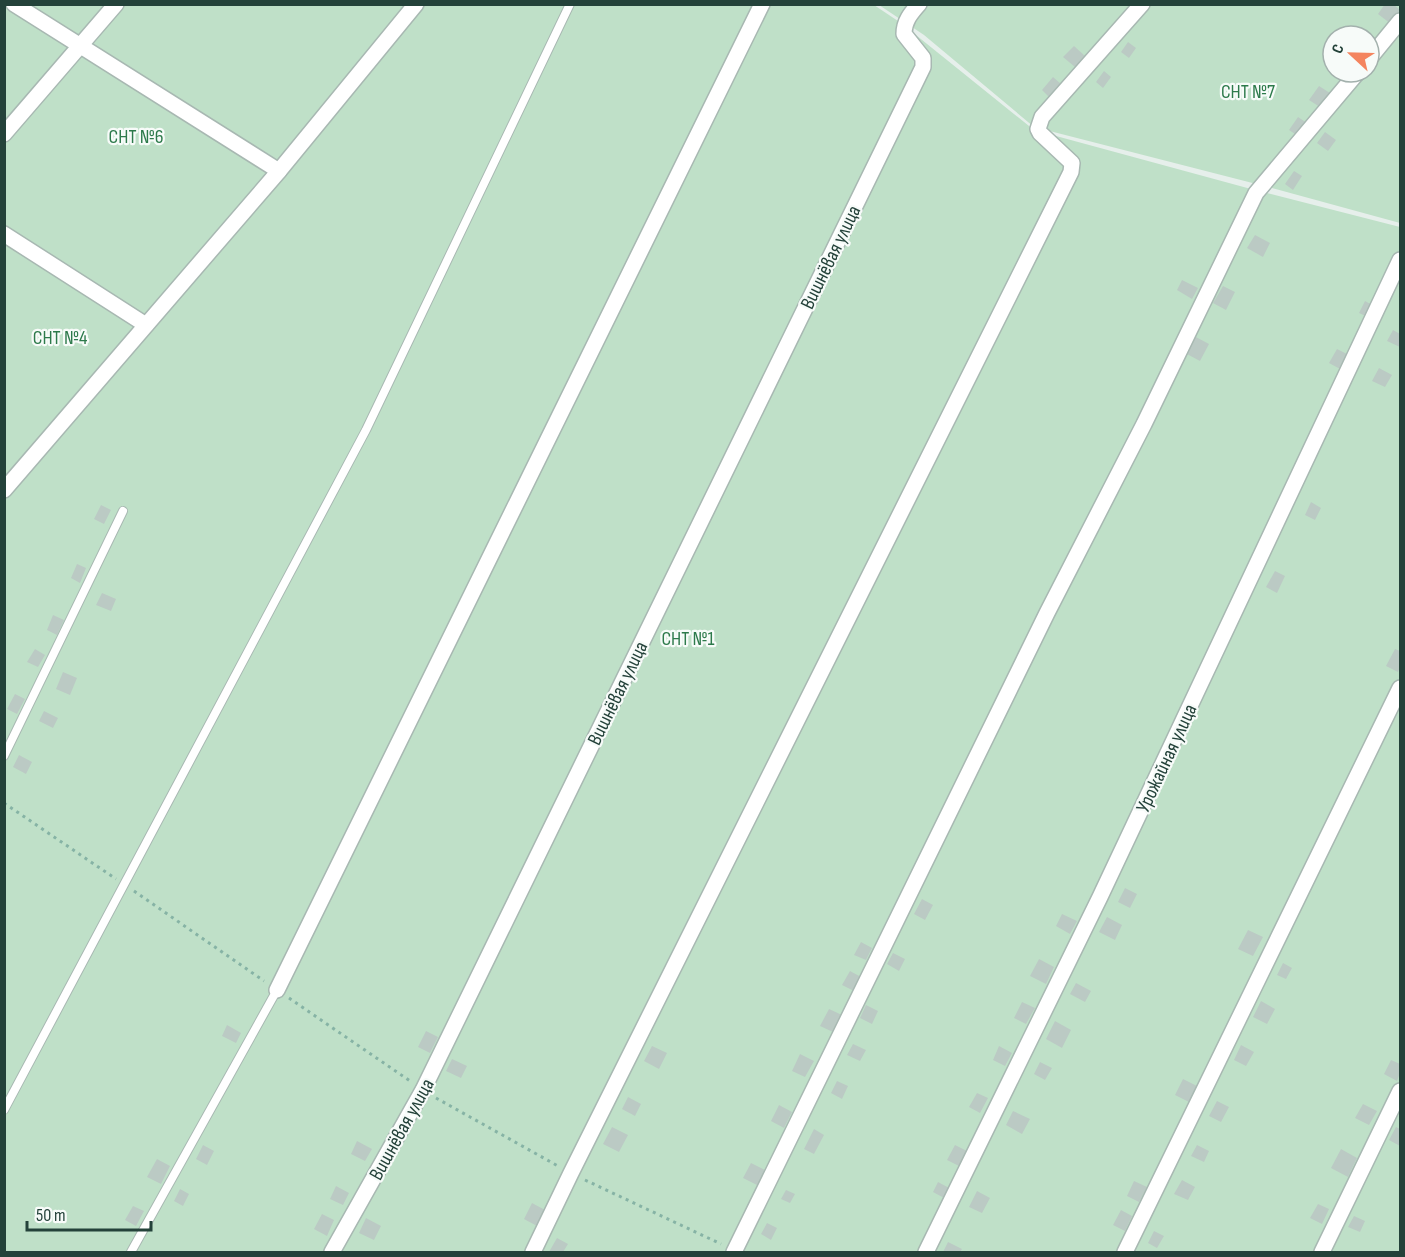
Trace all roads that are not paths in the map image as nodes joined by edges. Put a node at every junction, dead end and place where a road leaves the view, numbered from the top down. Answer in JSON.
{"nodes":[{"id":1,"x":14,"y":4,"type":"edge"},
{"id":2,"x":116,"y":4,"type":"edge"},
{"id":3,"x":416,"y":4,"type":"edge"},
{"id":4,"x":570,"y":4,"type":"edge"},
{"id":5,"x":762,"y":4,"type":"edge"},
{"id":6,"x":919,"y":4,"type":"edge"},
{"id":7,"x":1142,"y":4,"type":"edge"},
{"id":8,"x":1401,"y":21,"type":"edge"},
{"id":9,"x":1381,"y":45,"type":"edge"},
{"id":10,"x":79,"y":46,"type":"junction"},
{"id":11,"x":1348,"y":84,"type":"edge"},
{"id":12,"x":4,"y":134,"type":"edge"},
{"id":13,"x":279,"y":171,"type":"junction"},
{"id":14,"x":4,"y":234,"type":"edge"},
{"id":15,"x":1401,"y":260,"type":"edge"},
{"id":16,"x":146,"y":325,"type":"junction"},
{"id":17,"x":4,"y":490,"type":"edge"},
{"id":18,"x":123,"y":511,"type":"dead end"},
{"id":19,"x":1401,"y":687,"type":"edge"},
{"id":20,"x":4,"y":756,"type":"edge"},
{"id":21,"x":277,"y":990,"type":"joint"},
{"id":22,"x":1401,"y":1090,"type":"edge"},
{"id":23,"x":4,"y":1110,"type":"edge"},
{"id":24,"x":131,"y":1252,"type":"edge"},
{"id":25,"x":332,"y":1252,"type":"edge"},
{"id":26,"x":533,"y":1252,"type":"edge"},
{"id":27,"x":734,"y":1252,"type":"edge"},
{"id":28,"x":926,"y":1252,"type":"edge"},
{"id":29,"x":1125,"y":1252,"type":"edge"},
{"id":30,"x":1322,"y":1252,"type":"edge"}],
"edges":[{"from":1,"to":10,"type":"street"},
{"from":2,"to":10,"type":"street"},
{"from":3,"to":13,"type":"street"},
{"from":4,"to":23,"type":"lane"},
{"from":5,"to":21,"type":"street"},
{"from":6,"to":25,"type":"street","name":"Вишнёвая улица"},
{"from":7,"to":26,"type":"street"},
{"from":8,"to":9,"type":"street"},
{"from":10,"to":12,"type":"street"},
{"from":10,"to":13,"type":"street"},
{"from":11,"to":27,"type":"street"},
{"from":13,"to":16,"type":"street"},
{"from":14,"to":16,"type":"street"},
{"from":15,"to":28,"type":"street","name":"Урожайная улица"},
{"from":16,"to":17,"type":"street"},
{"from":18,"to":20,"type":"lane"},
{"from":19,"to":29,"type":"street"},
{"from":21,"to":24,"type":"lane"},
{"from":22,"to":30,"type":"street"}]}
